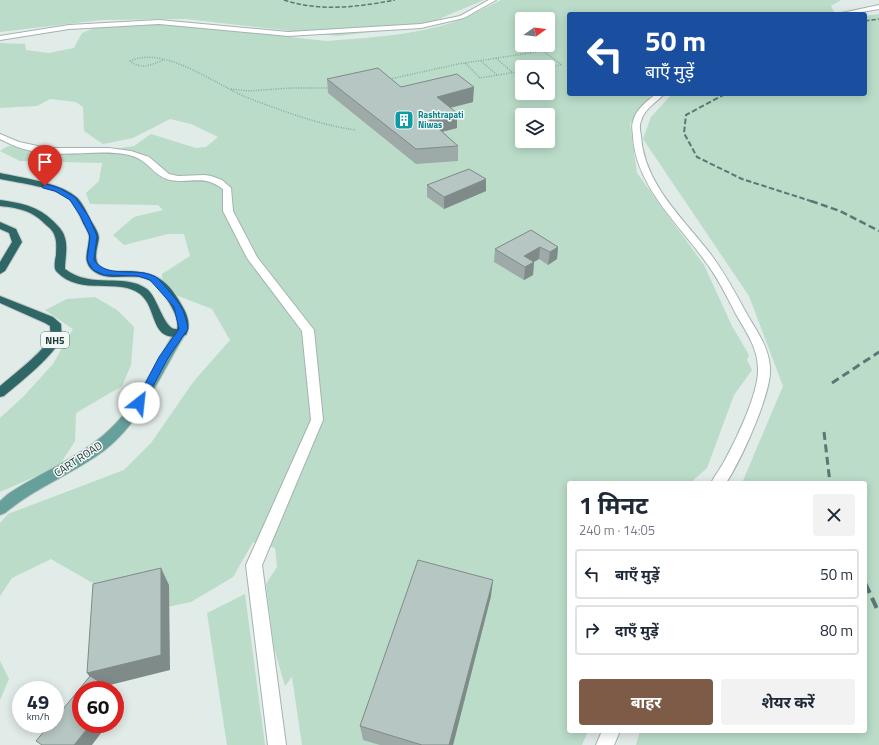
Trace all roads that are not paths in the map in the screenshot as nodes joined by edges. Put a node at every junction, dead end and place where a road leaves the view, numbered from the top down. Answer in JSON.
{"nodes":[{"id":1,"x":493,"y":0,"type":"edge"},
{"id":2,"x":879,"y":7,"type":"edge"},
{"id":3,"x":851,"y":12,"type":"edge"},
{"id":4,"x":0,"y":38,"type":"edge"},
{"id":5,"x":658,"y":96,"type":"edge"},
{"id":6,"x":0,"y":136,"type":"edge"},
{"id":7,"x":0,"y":176,"type":"edge"},
{"id":8,"x":0,"y":203,"type":"edge"},
{"id":9,"x":0,"y":225,"type":"edge"},
{"id":10,"x":0,"y":271,"type":"edge"},
{"id":11,"x":0,"y":299,"type":"edge"},
{"id":12,"x":180,"y":333,"type":"junction"},
{"id":13,"x":0,"y":393,"type":"edge"},
{"id":14,"x":720,"y":481,"type":"edge"},
{"id":15,"x":0,"y":509,"type":"edge"},
{"id":16,"x":610,"y":733,"type":"edge"},
{"id":17,"x":277,"y":745,"type":"edge"},
{"id":18,"x":605,"y":745,"type":"edge"}],
"edges":[{"from":1,"to":4,"type":"street"},
{"from":2,"to":3,"type":"street"},
{"from":5,"to":14,"type":"street"},
{"from":6,"to":17,"type":"street"},
{"from":7,"to":12,"type":"highway"},
{"from":8,"to":12,"type":"highway"},
{"from":9,"to":10,"type":"highway"},
{"from":11,"to":13,"type":"highway","number":"NH5"},
{"from":12,"to":15,"type":"main road","name":"CART ROAD"},
{"from":16,"to":18,"type":"street"}]}
